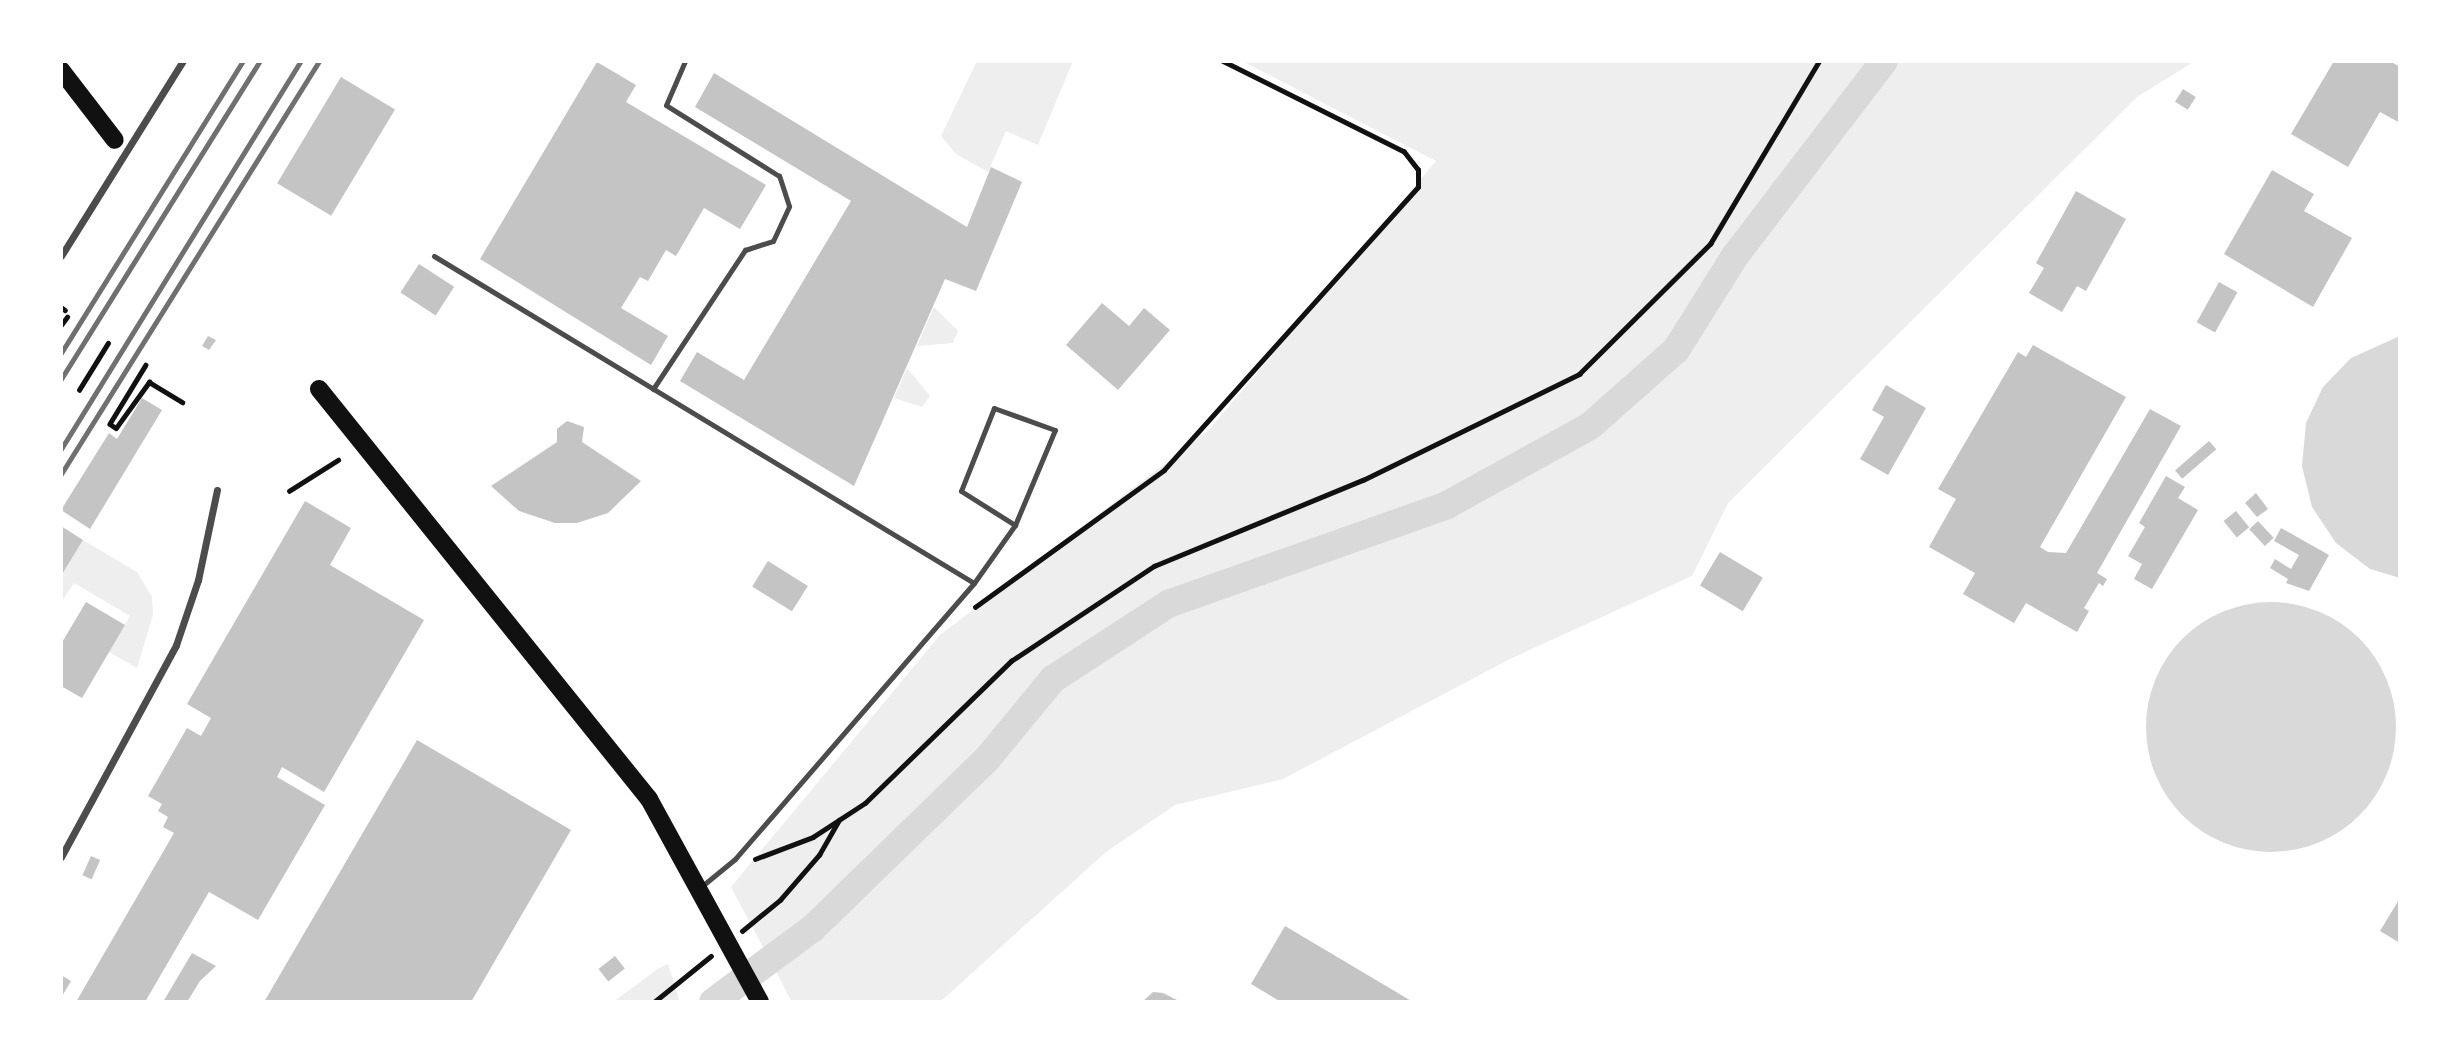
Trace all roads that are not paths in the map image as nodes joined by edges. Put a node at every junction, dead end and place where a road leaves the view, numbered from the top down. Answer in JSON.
{"nodes":[{"id":1,"x":183,"y":61,"type":"edge"},
{"id":2,"x":685,"y":61,"type":"edge"},
{"id":3,"x":61,"y":70,"type":"edge"},
{"id":4,"x":115,"y":140,"type":"dead end"},
{"id":5,"x":61,"y":256,"type":"edge"},
{"id":6,"x":434,"y":256,"type":"dead end"},
{"id":7,"x":319,"y":389,"type":"dead end"},
{"id":8,"x":653,"y":389,"type":"junction"},
{"id":9,"x":217,"y":490,"type":"dead end"},
{"id":10,"x":1015,"y":525,"type":"junction"},
{"id":11,"x":974,"y":583,"type":"junction"},
{"id":12,"x":61,"y":858,"type":"edge"},
{"id":13,"x":703,"y":894,"type":"junction"},
{"id":14,"x":760,"y":1002,"type":"edge"}],
"edges":[{"from":1,"to":5,"type":"street"},
{"from":2,"to":8,"type":"lane"},
{"from":3,"to":4,"type":"main road"},
{"from":6,"to":8,"type":"lane"},
{"from":7,"to":13,"type":"main road"},
{"from":8,"to":11,"type":"lane"},
{"from":9,"to":12,"type":"street"},
{"from":10,"to":10,"type":"lane"},
{"from":10,"to":11,"type":"lane"},
{"from":11,"to":13,"type":"lane"},
{"from":13,"to":14,"type":"main road"}]}
